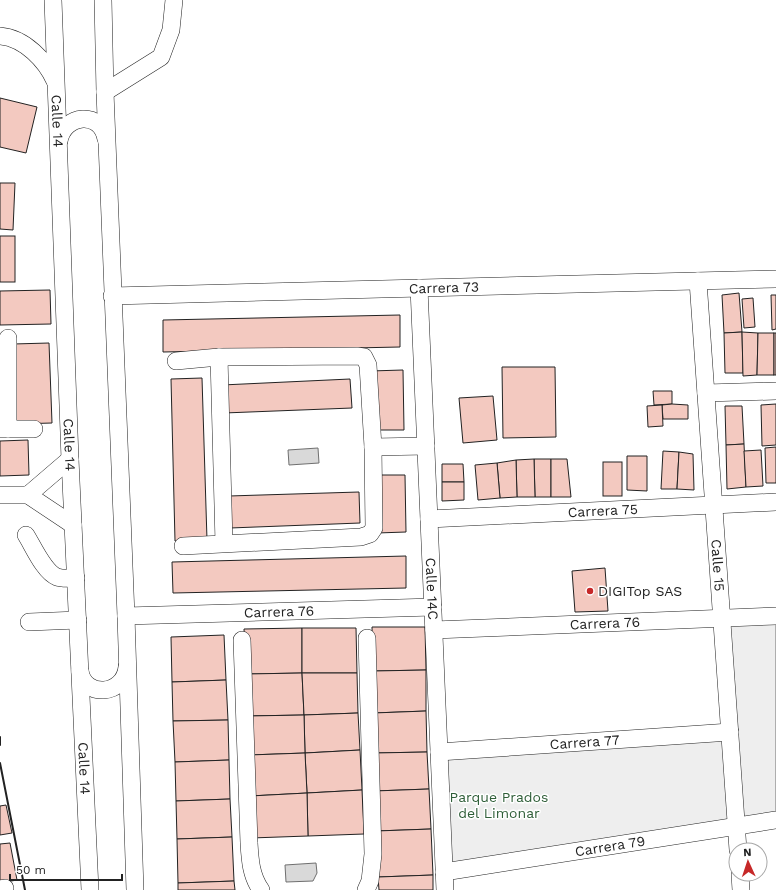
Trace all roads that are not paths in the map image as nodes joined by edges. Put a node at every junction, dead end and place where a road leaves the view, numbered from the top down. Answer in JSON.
{"nodes":[{"id":1,"x":53,"y":0,"type":"edge"},
{"id":2,"x":103,"y":0,"type":"edge"},
{"id":3,"x":174,"y":0,"type":"edge"},
{"id":4,"x":0,"y":36,"type":"edge"},
{"id":5,"x":56,"y":83,"type":"junction"},
{"id":6,"x":105,"y":92,"type":"junction"},
{"id":7,"x":59,"y":141,"type":"junction"},
{"id":8,"x":107,"y":141,"type":"junction"},
{"id":9,"x":776,"y":279,"type":"edge"},
{"id":10,"x":698,"y":281,"type":"junction"},
{"id":11,"x":419,"y":288,"type":"junction"},
{"id":12,"x":112,"y":296,"type":"junction"},
{"id":13,"x":8,"y":338,"type":"dead end"},
{"id":14,"x":219,"y":357,"type":"junction"},
{"id":15,"x":176,"y":361,"type":"dead end"},
{"id":16,"x":776,"y":391,"type":"edge"},
{"id":17,"x":706,"y":393,"type":"junction"},
{"id":18,"x":4,"y":429,"type":"edge"},
{"id":19,"x":34,"y":429,"type":"dead end"},
{"id":20,"x":426,"y":446,"type":"junction"},
{"id":21,"x":373,"y":448,"type":"junction"},
{"id":22,"x":70,"y":459,"type":"junction"},
{"id":23,"x":0,"y":495,"type":"edge"},
{"id":24,"x":28,"y":495,"type":"junction"},
{"id":25,"x":776,"y":502,"type":"edge"},
{"id":26,"x":714,"y":505,"type":"junction"},
{"id":27,"x":429,"y":519,"type":"junction"},
{"id":28,"x":73,"y":525,"type":"junction"},
{"id":29,"x":26,"y":534,"type":"dead end"},
{"id":30,"x":224,"y":543,"type":"junction"},
{"id":31,"x":183,"y":546,"type":"dead end"},
{"id":32,"x":76,"y":578,"type":"junction"},
{"id":33,"x":433,"y":607,"type":"junction"},
{"id":34,"x":126,"y":616,"type":"junction"},
{"id":35,"x":776,"y":616,"type":"edge"},
{"id":36,"x":722,"y":618,"type":"junction"},
{"id":37,"x":78,"y":620,"type":"junction"},
{"id":38,"x":29,"y":622,"type":"dead end"},
{"id":39,"x":434,"y":630,"type":"junction"},
{"id":40,"x":367,"y":638,"type":"dead end"},
{"id":41,"x":242,"y":640,"type":"dead end"},
{"id":42,"x":80,"y":666,"type":"junction"},
{"id":43,"x":127,"y":666,"type":"junction"},
{"id":44,"x":730,"y":732,"type":"junction"},
{"id":45,"x":439,"y":752,"type":"junction"},
{"id":46,"x":776,"y":820,"type":"edge"},
{"id":47,"x":737,"y":826,"type":"junction"},
{"id":48,"x":738,"y":842,"type":"edge"},
{"id":49,"x":444,"y":872,"type":"junction"},
{"id":50,"x":90,"y":890,"type":"edge"},
{"id":51,"x":135,"y":890,"type":"edge"},
{"id":52,"x":261,"y":890,"type":"edge"},
{"id":53,"x":366,"y":890,"type":"edge"},
{"id":54,"x":445,"y":890,"type":"edge"}],
"edges":[{"from":1,"to":5,"type":"street","name":"Calle 14"},
{"from":2,"to":6,"type":"street"},
{"from":3,"to":6,"type":"street"},
{"from":4,"to":5,"type":"street"},
{"from":5,"to":7,"type":"street","name":"Calle 14"},
{"from":6,"to":8,"type":"street"},
{"from":7,"to":8,"type":"street"},
{"from":7,"to":22,"type":"street","name":"Calle 14"},
{"from":8,"to":12,"type":"street"},
{"from":9,"to":10,"type":"street","name":"Carrera 73"},
{"from":10,"to":11,"type":"street","name":"Carrera 73"},
{"from":10,"to":17,"type":"street","name":"Calle 15"},
{"from":11,"to":12,"type":"street","name":"Carrera 73"},
{"from":11,"to":20,"type":"street","name":"Calle 14C"},
{"from":12,"to":34,"type":"street"},
{"from":13,"to":18,"type":"street"},
{"from":14,"to":15,"type":"street"},
{"from":14,"to":21,"type":"street"},
{"from":14,"to":30,"type":"street"},
{"from":16,"to":17,"type":"street"},
{"from":17,"to":26,"type":"street","name":"Calle 15"},
{"from":18,"to":19,"type":"street"},
{"from":20,"to":21,"type":"street"},
{"from":20,"to":27,"type":"street","name":"Calle 14C"},
{"from":21,"to":30,"type":"street"},
{"from":22,"to":24,"type":"street"},
{"from":22,"to":28,"type":"street","name":"Calle 14"},
{"from":23,"to":24,"type":"street"},
{"from":24,"to":28,"type":"street"},
{"from":25,"to":26,"type":"street","name":"Carrera 75"},
{"from":26,"to":27,"type":"street","name":"Carrera 75"},
{"from":26,"to":36,"type":"street","name":"Calle 15"},
{"from":27,"to":33,"type":"street","name":"Calle 14C"},
{"from":28,"to":32,"type":"street","name":"Calle 14"},
{"from":29,"to":32,"type":"street"},
{"from":30,"to":31,"type":"street"},
{"from":32,"to":37,"type":"street","name":"Calle 14"},
{"from":33,"to":34,"type":"street","name":"Carrera 76"},
{"from":33,"to":39,"type":"street","name":"Calle 14C"},
{"from":34,"to":43,"type":"street"},
{"from":35,"to":36,"type":"street","name":"Carrera 76"},
{"from":36,"to":39,"type":"street","name":"Carrera 76"},
{"from":36,"to":44,"type":"street","name":"Calle 15"},
{"from":37,"to":38,"type":"street"},
{"from":37,"to":42,"type":"street","name":"Calle 14"},
{"from":39,"to":45,"type":"street","name":"Calle 14C"},
{"from":40,"to":53,"type":"street"},
{"from":41,"to":52,"type":"street"},
{"from":42,"to":43,"type":"street"},
{"from":42,"to":50,"type":"street","name":"Calle 14"},
{"from":43,"to":51,"type":"street"},
{"from":44,"to":45,"type":"street","name":"Carrera 77"},
{"from":44,"to":47,"type":"street","name":"Calle 15"},
{"from":45,"to":49,"type":"street","name":"Calle 14C"},
{"from":46,"to":47,"type":"street","name":"Carrera 79"},
{"from":47,"to":48,"type":"street","name":"Calle 15"},
{"from":47,"to":49,"type":"street","name":"Carrera 79"},
{"from":49,"to":54,"type":"street","name":"Calle 14C"}]}
